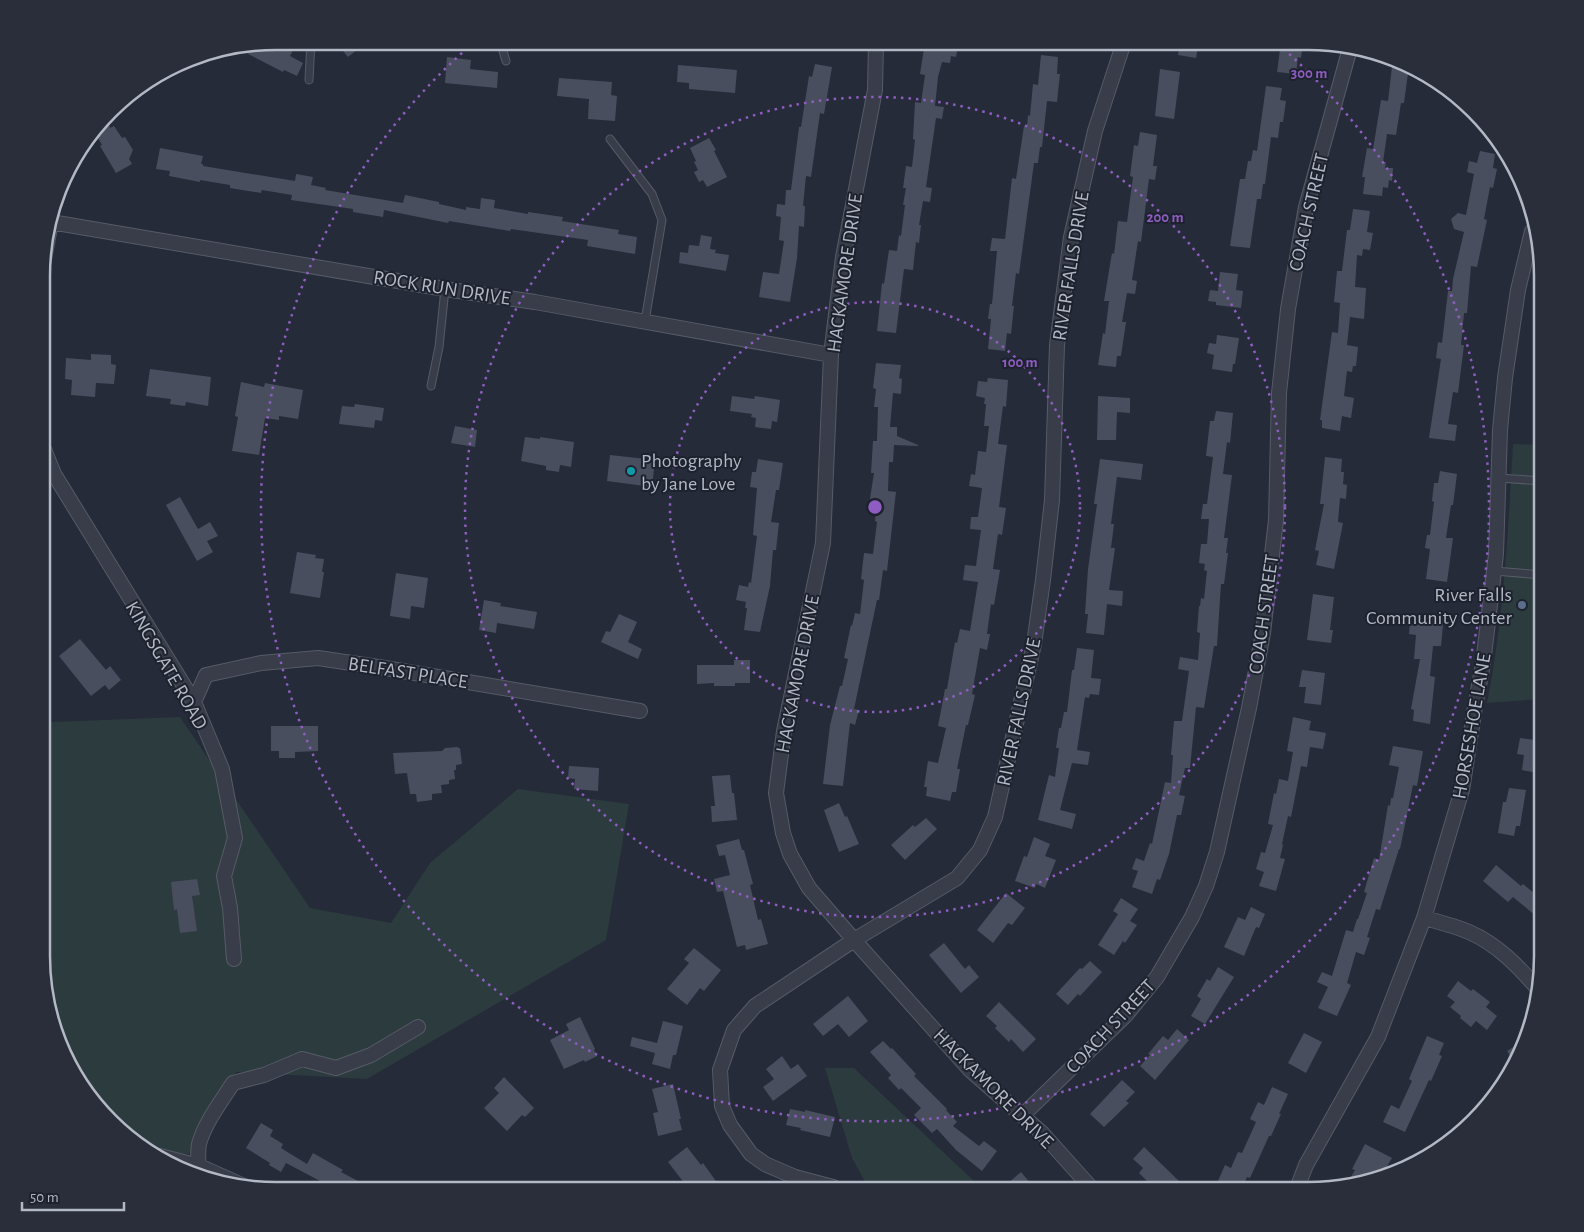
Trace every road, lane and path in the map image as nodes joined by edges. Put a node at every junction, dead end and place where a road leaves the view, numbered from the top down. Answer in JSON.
{"nodes":[{"id":1,"x":311,"y":50,"type":"edge"},
{"id":2,"x":503,"y":50,"type":"edge"},
{"id":3,"x":876,"y":50,"type":"edge"},
{"id":4,"x":1121,"y":50,"type":"edge"},
{"id":5,"x":1348,"y":54,"type":"edge"},
{"id":6,"x":506,"y":61,"type":"dead end"},
{"id":7,"x":309,"y":80,"type":"dead end"},
{"id":8,"x":610,"y":139,"type":"dead end"},
{"id":9,"x":57,"y":223,"type":"edge"},
{"id":10,"x":1531,"y":237,"type":"edge"},
{"id":11,"x":445,"y":289,"type":"junction"},
{"id":12,"x":645,"y":321,"type":"junction"},
{"id":13,"x":831,"y":355,"type":"junction"},
{"id":14,"x":431,"y":386,"type":"dead end"},
{"id":15,"x":50,"y":464,"type":"edge"},
{"id":16,"x":1498,"y":478,"type":"junction"},
{"id":17,"x":1534,"y":480,"type":"edge"},
{"id":18,"x":1494,"y":571,"type":"junction"},
{"id":19,"x":1534,"y":574,"type":"edge"},
{"id":20,"x":194,"y":702,"type":"junction"},
{"id":21,"x":640,"y":711,"type":"dead end"},
{"id":22,"x":1424,"y":918,"type":"junction"},
{"id":23,"x":854,"y":940,"type":"junction"},
{"id":24,"x":234,"y":959,"type":"dead end"},
{"id":25,"x":1532,"y":983,"type":"edge"},
{"id":26,"x":418,"y":1027,"type":"dead end"},
{"id":27,"x":1023,"y":1116,"type":"junction"},
{"id":28,"x":197,"y":1168,"type":"edge"},
{"id":29,"x":818,"y":1182,"type":"edge"},
{"id":30,"x":1086,"y":1182,"type":"edge"},
{"id":31,"x":1299,"y":1182,"type":"edge"}],
"edges":[{"from":1,"to":7,"type":"lane"},
{"from":2,"to":6,"type":"lane"},
{"from":3,"to":13,"type":"street","name":"HACKAMORE DRIVE"},
{"from":4,"to":23,"type":"street","name":"RIVER FALLS DRIVE"},
{"from":5,"to":27,"type":"street","name":"COACH STREET"},
{"from":8,"to":12,"type":"lane"},
{"from":9,"to":11,"type":"street","name":"ROCK RUN DRIVE"},
{"from":10,"to":16,"type":"street","name":"HORSESHOE LANE"},
{"from":11,"to":12,"type":"street","name":"ROCK RUN DRIVE"},
{"from":11,"to":14,"type":"lane"},
{"from":12,"to":13,"type":"street","name":"ROCK RUN DRIVE"},
{"from":13,"to":23,"type":"street","name":"HACKAMORE DRIVE"},
{"from":15,"to":20,"type":"street","name":"KINGSGATE ROAD"},
{"from":16,"to":17,"type":"lane"},
{"from":16,"to":18,"type":"street","name":"HORSESHOE LANE"},
{"from":18,"to":19,"type":"lane"},
{"from":18,"to":22,"type":"street","name":"HORSESHOE LANE"},
{"from":20,"to":21,"type":"street","name":"BELFAST PLACE"},
{"from":20,"to":24,"type":"street","name":"KINGSGATE ROAD"},
{"from":22,"to":25,"type":"street"},
{"from":22,"to":31,"type":"street","name":"HORSESHOE LANE"},
{"from":23,"to":27,"type":"street","name":"HACKAMORE DRIVE"},
{"from":23,"to":29,"type":"street","name":"RIVER FALLS DRIVE"},
{"from":26,"to":28,"type":"street"},
{"from":27,"to":30,"type":"street","name":"HACKAMORE DRIVE"}]}
